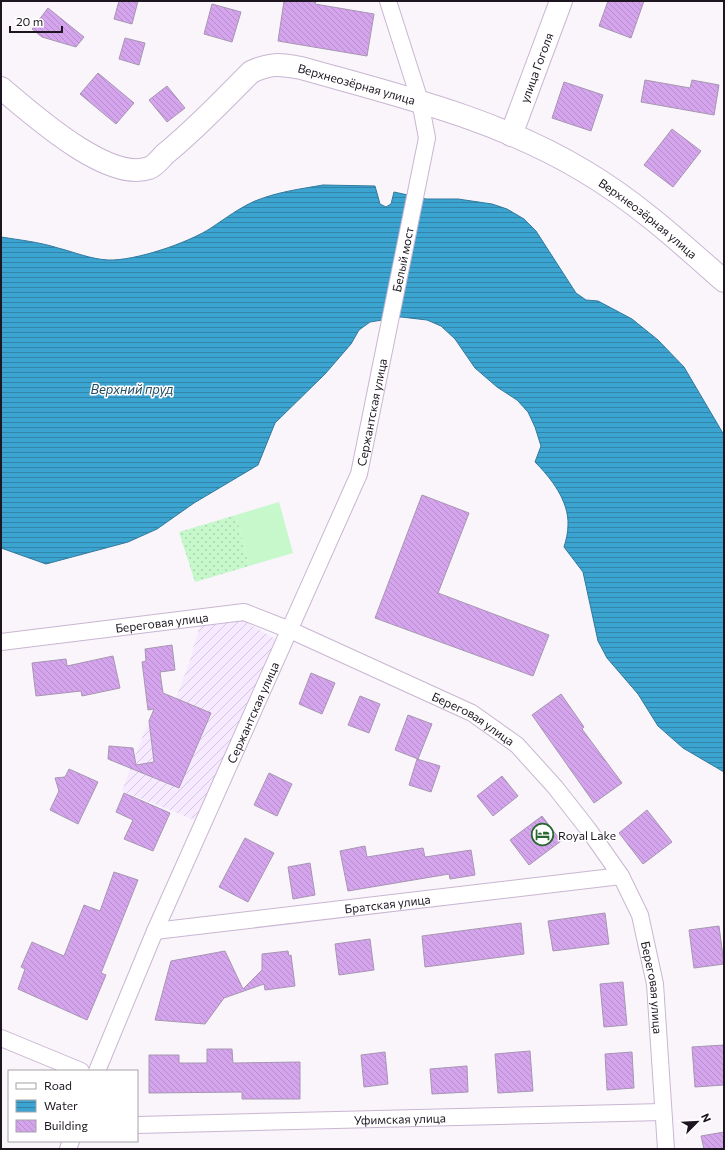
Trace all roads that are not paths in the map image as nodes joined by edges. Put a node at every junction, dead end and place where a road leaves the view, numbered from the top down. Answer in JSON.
{"nodes":[{"id":1,"x":388,"y":1,"type":"edge"},
{"id":2,"x":561,"y":1,"type":"edge"},
{"id":3,"x":1,"y":88,"type":"edge"},
{"id":4,"x":420,"y":101,"type":"junction"},
{"id":5,"x":511,"y":135,"type":"junction"},
{"id":6,"x":724,"y":281,"type":"edge"},
{"id":7,"x":385,"y":347,"type":"joint"},
{"id":8,"x":290,"y":630,"type":"junction"},
{"id":9,"x":1,"y":642,"type":"edge"},
{"id":10,"x":621,"y":876,"type":"junction"},
{"id":11,"x":154,"y":931,"type":"junction"},
{"id":12,"x":1,"y":1038,"type":"edge"},
{"id":13,"x":79,"y":1070,"type":"edge"},
{"id":14,"x":97,"y":1070,"type":"edge"},
{"id":15,"x":663,"y":1112,"type":"junction"},
{"id":16,"x":138,"y":1125,"type":"edge"},
{"id":17,"x":666,"y":1149,"type":"edge"}],
"edges":[{"from":1,"to":4,"type":"street","name":"Белый мост"},
{"from":2,"to":5,"type":"street","name":"улица Гоголя"},
{"from":3,"to":4,"type":"street","name":"Верхнеозёрная улица"},
{"from":4,"to":5,"type":"street","name":"Верхнеозёрная улица"},
{"from":4,"to":7,"type":"street","name":"Белый мост"},
{"from":5,"to":6,"type":"street","name":"Верхнеозёрная улица"},
{"from":7,"to":8,"type":"street","name":"Сержантская улица"},
{"from":8,"to":9,"type":"street","name":"Береговая улица"},
{"from":8,"to":10,"type":"street","name":"Береговая улица"},
{"from":8,"to":11,"type":"street","name":"Сержантская улица"},
{"from":10,"to":11,"type":"street","name":"Братская улица"},
{"from":10,"to":15,"type":"street","name":"Береговая улица"},
{"from":11,"to":14,"type":"street","name":"Сержантская улица"},
{"from":12,"to":13,"type":"street"},
{"from":15,"to":16,"type":"street","name":"Уфимская улица"},
{"from":15,"to":17,"type":"street","name":"Береговая улица"}]}
